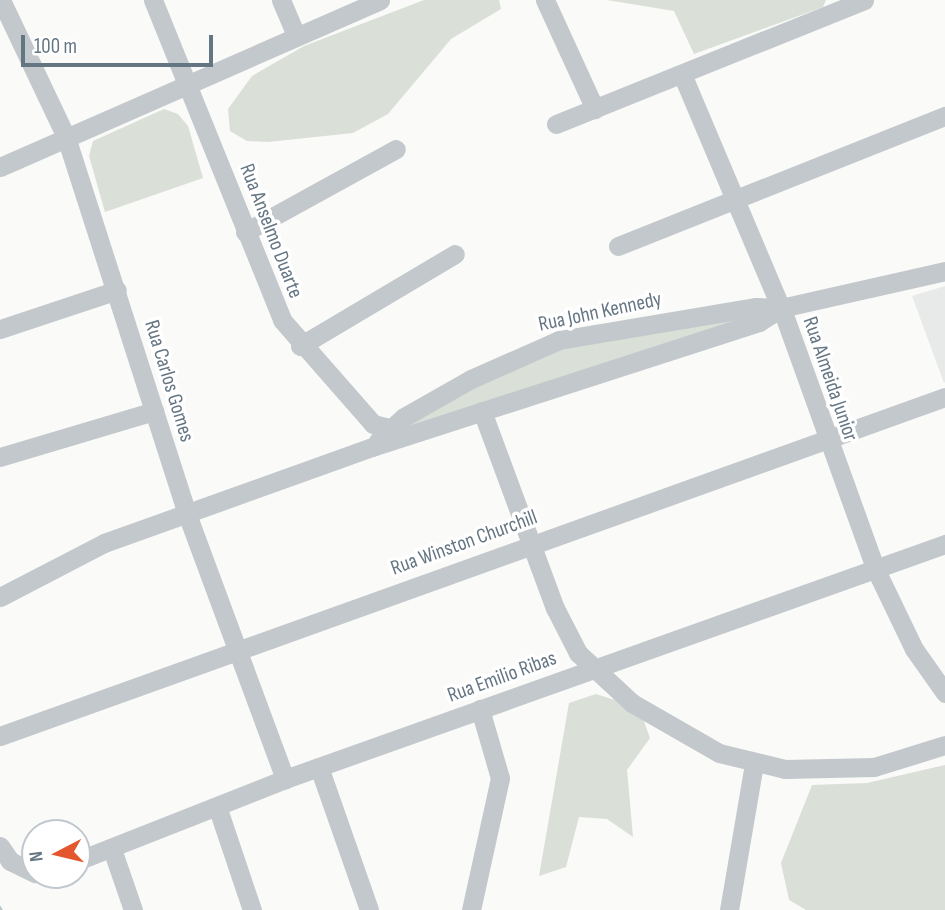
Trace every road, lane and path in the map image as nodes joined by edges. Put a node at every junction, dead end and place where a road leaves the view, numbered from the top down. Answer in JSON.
{"nodes":[{"id":1,"x":1,"y":0,"type":"edge"},
{"id":2,"x":153,"y":0,"type":"edge"},
{"id":3,"x":281,"y":0,"type":"edge"},
{"id":4,"x":380,"y":0,"type":"edge"},
{"id":5,"x":545,"y":0,"type":"edge"},
{"id":6,"x":864,"y":0,"type":"edge"},
{"id":7,"x":296,"y":35,"type":"junction"},
{"id":8,"x":682,"y":75,"type":"junction"},
{"id":9,"x":189,"y":83,"type":"junction"},
{"id":10,"x":595,"y":109,"type":"junction"},
{"id":11,"x":945,"y":116,"type":"edge"},
{"id":12,"x":556,"y":124,"type":"dead end"},
{"id":13,"x":66,"y":138,"type":"junction"},
{"id":14,"x":396,"y":149,"type":"dead end"},
{"id":15,"x":0,"y":167,"type":"edge"},
{"id":16,"x":732,"y":199,"type":"junction"},
{"id":17,"x":245,"y":232,"type":"junction"},
{"id":18,"x":618,"y":246,"type":"dead end"},
{"id":19,"x":455,"y":254,"type":"dead end"},
{"id":20,"x":945,"y":271,"type":"edge"},
{"id":21,"x":117,"y":290,"type":"junction"},
{"id":22,"x":781,"y":308,"type":"junction"},
{"id":23,"x":0,"y":329,"type":"edge"},
{"id":24,"x":300,"y":345,"type":"junction"},
{"id":25,"x":945,"y":397,"type":"edge"},
{"id":26,"x":154,"y":411,"type":"junction"},
{"id":27,"x":482,"y":411,"type":"junction"},
{"id":28,"x":396,"y":434,"type":"junction"},
{"id":29,"x":827,"y":441,"type":"junction"},
{"id":30,"x":0,"y":457,"type":"edge"},
{"id":31,"x":187,"y":514,"type":"junction"},
{"id":32,"x":528,"y":543,"type":"junction"},
{"id":33,"x":945,"y":544,"type":"edge"},
{"id":34,"x":875,"y":568,"type":"junction"},
{"id":35,"x":28,"y":584,"type":"junction"},
{"id":36,"x":0,"y":597,"type":"edge"},
{"id":37,"x":0,"y":608,"type":"edge"},
{"id":38,"x":238,"y":652,"type":"junction"},
{"id":39,"x":592,"y":669,"type":"junction"},
{"id":40,"x":945,"y":693,"type":"edge"},
{"id":41,"x":480,"y":709,"type":"junction"},
{"id":42,"x":0,"y":736,"type":"edge"},
{"id":43,"x":945,"y":745,"type":"edge"},
{"id":44,"x":754,"y":764,"type":"junction"},
{"id":45,"x":319,"y":768,"type":"junction"},
{"id":46,"x":285,"y":779,"type":"junction"},
{"id":47,"x":218,"y":808,"type":"junction"},
{"id":48,"x":0,"y":846,"type":"edge"},
{"id":49,"x":112,"y":849,"type":"junction"},
{"id":50,"x":91,"y":856,"type":"edge"},
{"id":51,"x":21,"y":865,"type":"edge"},
{"id":52,"x":133,"y":910,"type":"edge"},
{"id":53,"x":253,"y":910,"type":"edge"},
{"id":54,"x":369,"y":910,"type":"edge"},
{"id":55,"x":471,"y":910,"type":"edge"},
{"id":56,"x":729,"y":910,"type":"edge"}],
"edges":[{"from":1,"to":13,"type":"street","name":"Rua Carlos Gomes"},
{"from":2,"to":9,"type":"street","name":"Rua Anselmo Duarte"},
{"from":3,"to":7,"type":"street"},
{"from":4,"to":7,"type":"street"},
{"from":5,"to":10,"type":"street"},
{"from":6,"to":8,"type":"street"},
{"from":7,"to":9,"type":"street"},
{"from":8,"to":10,"type":"street"},
{"from":8,"to":16,"type":"street","name":"Rua Almeida Junior"},
{"from":9,"to":13,"type":"street"},
{"from":9,"to":17,"type":"street","name":"Rua Anselmo Duarte"},
{"from":10,"to":12,"type":"street"},
{"from":11,"to":16,"type":"street"},
{"from":13,"to":15,"type":"street"},
{"from":13,"to":21,"type":"street","name":"Rua Carlos Gomes"},
{"from":14,"to":17,"type":"street"},
{"from":16,"to":18,"type":"street"},
{"from":16,"to":22,"type":"street","name":"Rua Almeida Junior"},
{"from":17,"to":24,"type":"street","name":"Rua Anselmo Duarte"},
{"from":19,"to":24,"type":"street"},
{"from":20,"to":22,"type":"street","name":"Rua John Kennedy"},
{"from":21,"to":23,"type":"street"},
{"from":21,"to":26,"type":"street","name":"Rua Carlos Gomes"},
{"from":22,"to":27,"type":"street","name":"Rua John Kennedy"},
{"from":22,"to":28,"type":"street","name":"Rua John Kennedy"},
{"from":22,"to":29,"type":"street","name":"Rua Almeida Junior"},
{"from":24,"to":28,"type":"street","name":"Rua Anselmo Duarte"},
{"from":25,"to":29,"type":"street","name":"Rua Winston Churchill"},
{"from":26,"to":30,"type":"street"},
{"from":26,"to":31,"type":"street","name":"Rua Carlos Gomes"},
{"from":27,"to":28,"type":"street","name":"Rua John Kennedy"},
{"from":27,"to":32,"type":"street"},
{"from":28,"to":31,"type":"street","name":"Rua John Kennedy"},
{"from":29,"to":32,"type":"street","name":"Rua Winston Churchill"},
{"from":29,"to":34,"type":"street","name":"Rua Almeida Junior"},
{"from":31,"to":35,"type":"street","name":"Rua John Kennedy"},
{"from":31,"to":38,"type":"street","name":"Rua Carlos Gomes"},
{"from":32,"to":38,"type":"street","name":"Rua Winston Churchill"},
{"from":32,"to":39,"type":"street"},
{"from":33,"to":34,"type":"street","name":"Rua Emilio Ribas"},
{"from":34,"to":39,"type":"street","name":"Rua Emilio Ribas"},
{"from":34,"to":40,"type":"street","name":"Rua Almeida Junior"},
{"from":35,"to":36,"type":"street","name":"Rua John Kennedy"},
{"from":35,"to":37,"type":"street","name":"Rua John Kennedy"},
{"from":38,"to":42,"type":"street","name":"Rua Winston Churchill"},
{"from":38,"to":46,"type":"street","name":"Rua Carlos Gomes"},
{"from":39,"to":41,"type":"street","name":"Rua Emilio Ribas"},
{"from":39,"to":44,"type":"street"},
{"from":41,"to":45,"type":"street","name":"Rua Emilio Ribas"},
{"from":41,"to":55,"type":"street"},
{"from":43,"to":44,"type":"street"},
{"from":44,"to":56,"type":"street"},
{"from":45,"to":46,"type":"street","name":"Rua Emilio Ribas"},
{"from":45,"to":54,"type":"street"},
{"from":46,"to":47,"type":"street","name":"Rua Emilio Ribas"},
{"from":47,"to":49,"type":"street","name":"Rua Emilio Ribas"},
{"from":47,"to":53,"type":"street"},
{"from":48,"to":51,"type":"street"},
{"from":49,"to":50,"type":"street","name":"Rua Emilio Ribas"},
{"from":49,"to":52,"type":"street"}]}
